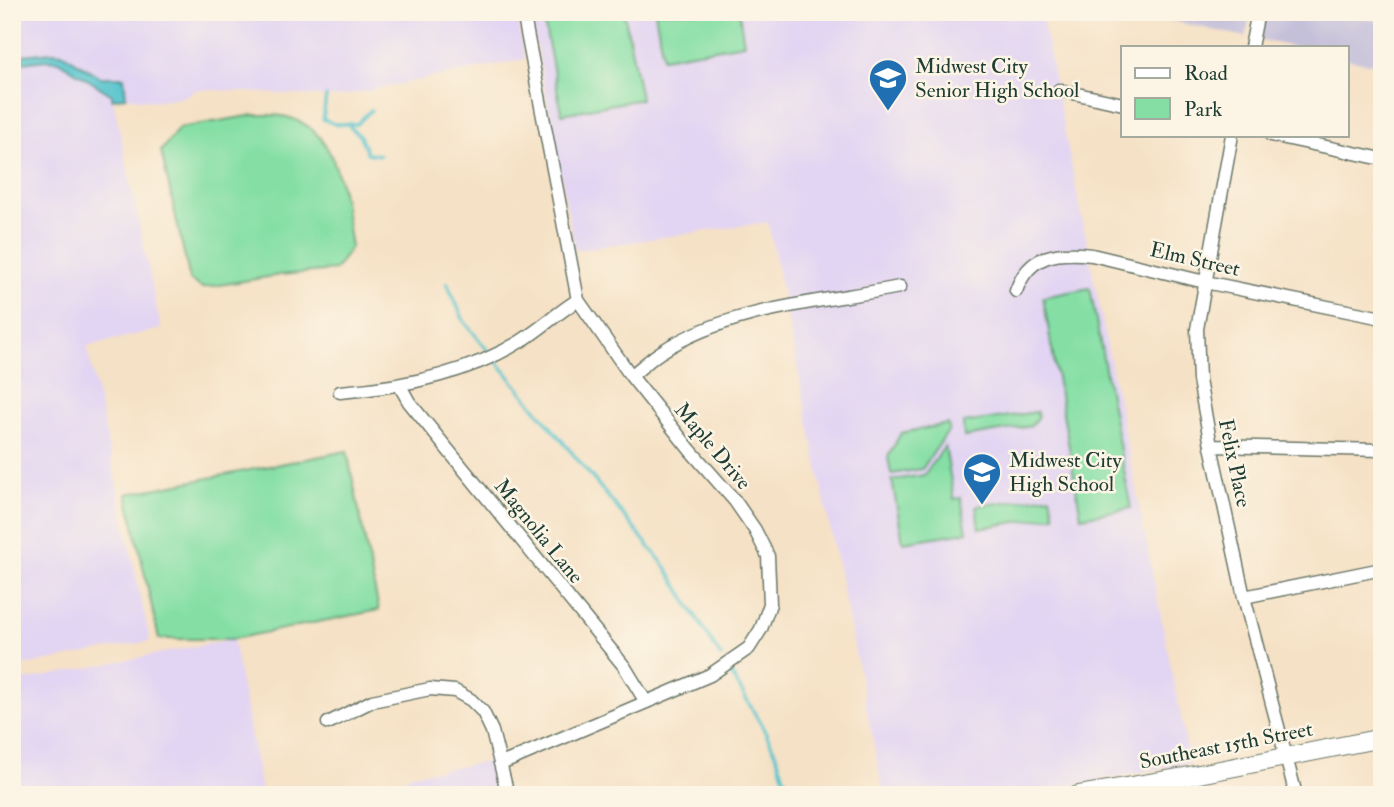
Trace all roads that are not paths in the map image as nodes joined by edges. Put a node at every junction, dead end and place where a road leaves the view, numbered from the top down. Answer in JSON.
{"nodes":[{"id":1,"x":523,"y":12,"type":"edge"},
{"id":2,"x":1258,"y":12,"type":"edge"},
{"id":3,"x":1251,"y":46,"type":"edge"},
{"id":4,"x":1059,"y":90,"type":"dead end"},
{"id":5,"x":1121,"y":104,"type":"edge"},
{"id":6,"x":1232,"y":136,"type":"edge"},
{"id":7,"x":1276,"y":136,"type":"edge"},
{"id":8,"x":1382,"y":159,"type":"edge"},
{"id":9,"x":1205,"y":282,"type":"junction"},
{"id":10,"x":900,"y":287,"type":"dead end"},
{"id":11,"x":1016,"y":291,"type":"dead end"},
{"id":12,"x":578,"y":300,"type":"junction"},
{"id":13,"x":1382,"y":318,"type":"edge"},
{"id":14,"x":631,"y":376,"type":"junction"},
{"id":15,"x":400,"y":386,"type":"junction"},
{"id":16,"x":340,"y":392,"type":"dead end"},
{"id":17,"x":1211,"y":446,"type":"junction"},
{"id":18,"x":1382,"y":450,"type":"edge"},
{"id":19,"x":1382,"y":569,"type":"edge"},
{"id":20,"x":1244,"y":597,"type":"junction"},
{"id":21,"x":646,"y":702,"type":"junction"},
{"id":22,"x":328,"y":723,"type":"dead end"},
{"id":23,"x":1382,"y":738,"type":"edge"},
{"id":24,"x":1287,"y":757,"type":"junction"},
{"id":25,"x":501,"y":764,"type":"junction"},
{"id":26,"x":508,"y":795,"type":"edge"},
{"id":27,"x":1078,"y":795,"type":"edge"},
{"id":28,"x":1296,"y":795,"type":"edge"}],
"edges":[{"from":1,"to":12,"type":"street","name":"Maple Drive"},
{"from":2,"to":3,"type":"street"},
{"from":4,"to":5,"type":"street"},
{"from":6,"to":9,"type":"street","name":"Felix Place"},
{"from":7,"to":8,"type":"street"},
{"from":9,"to":11,"type":"street","name":"Elm Street"},
{"from":9,"to":13,"type":"street","name":"Elm Street"},
{"from":9,"to":17,"type":"street","name":"Felix Place"},
{"from":10,"to":14,"type":"street"},
{"from":12,"to":14,"type":"street","name":"Maple Drive"},
{"from":12,"to":15,"type":"street"},
{"from":14,"to":21,"type":"street","name":"Maple Drive"},
{"from":15,"to":16,"type":"street"},
{"from":15,"to":21,"type":"street","name":"Magnolia Lane"},
{"from":17,"to":18,"type":"street"},
{"from":17,"to":20,"type":"street","name":"Felix Place"},
{"from":19,"to":20,"type":"street"},
{"from":20,"to":24,"type":"street","name":"Felix Place"},
{"from":21,"to":25,"type":"street","name":"Maple Drive"},
{"from":22,"to":25,"type":"street"},
{"from":23,"to":24,"type":"main road","name":"Southeast 15th Street"},
{"from":24,"to":27,"type":"main road","name":"Southeast 15th Street"},
{"from":24,"to":28,"type":"street","name":"Felix Place"},
{"from":25,"to":26,"type":"street"}]}
